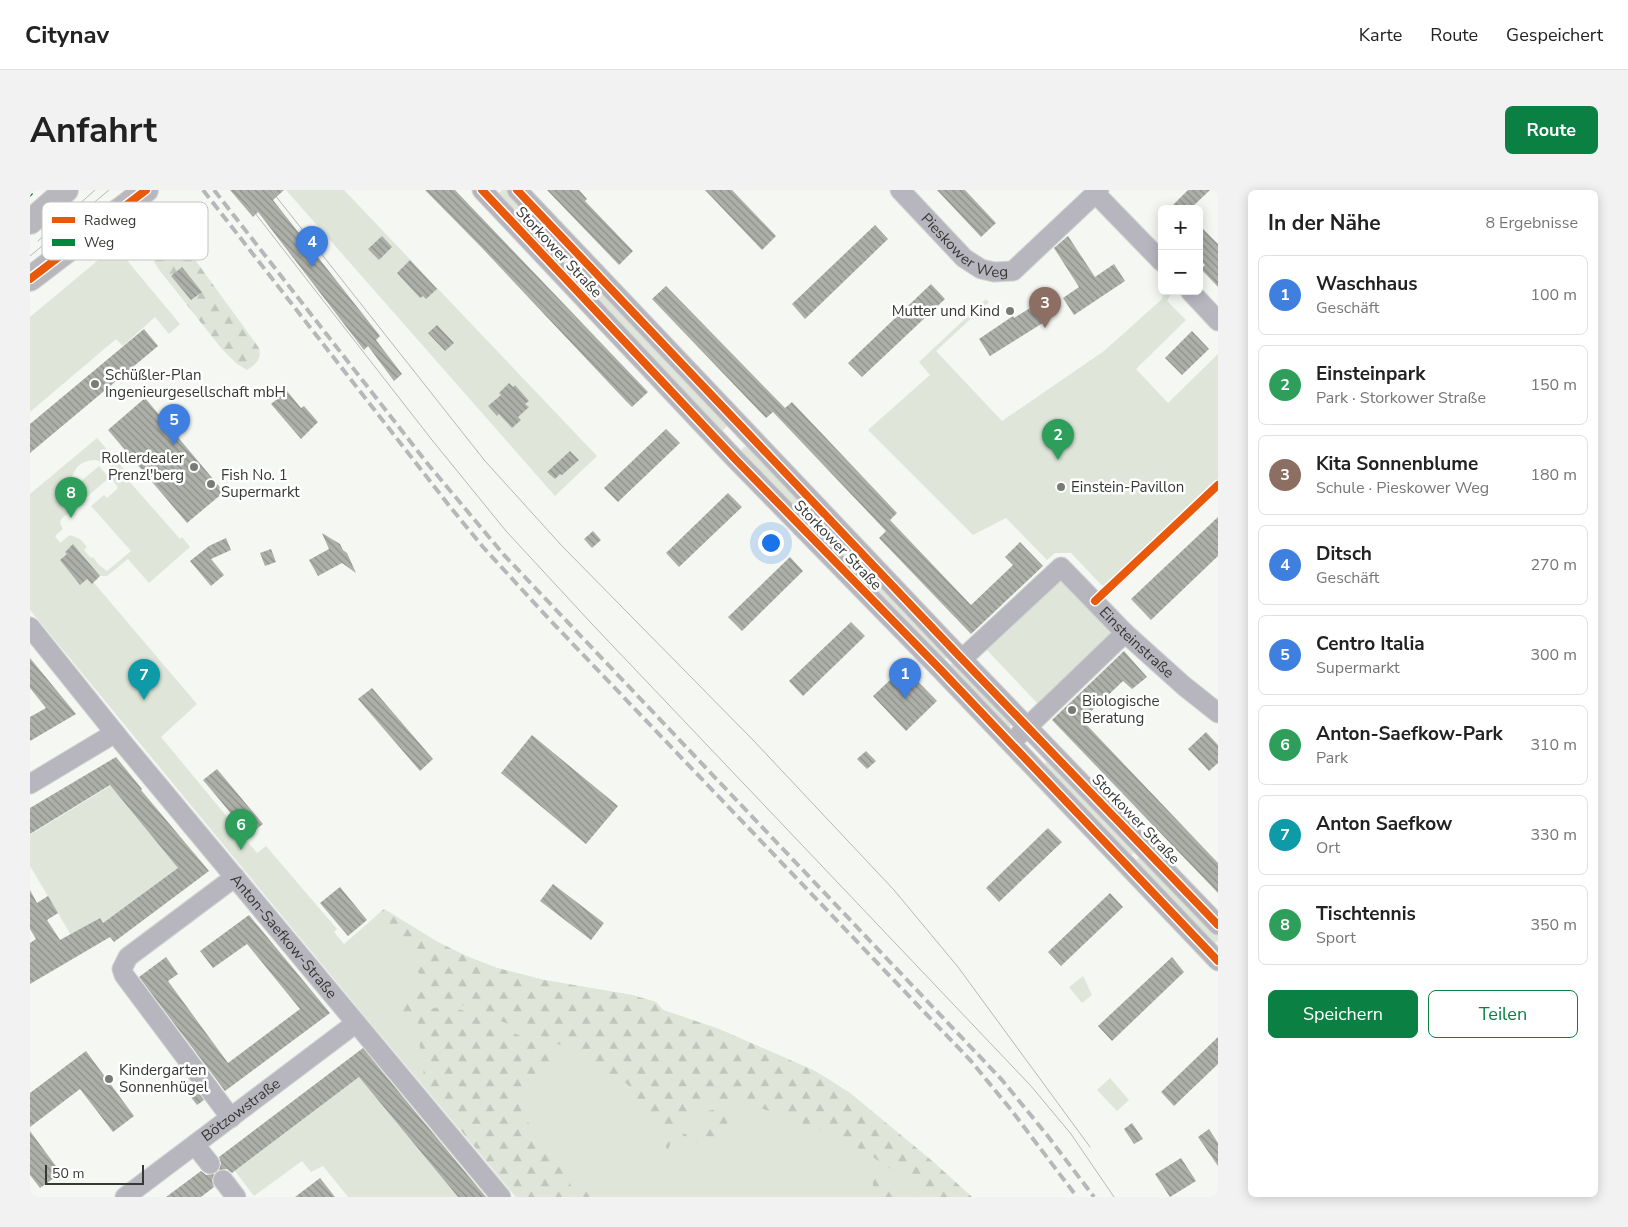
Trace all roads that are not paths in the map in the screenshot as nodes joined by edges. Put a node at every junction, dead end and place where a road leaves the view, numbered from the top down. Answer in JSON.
{"nodes":[{"id":1,"x":66,"y":190,"type":"edge"},
{"id":2,"x":146,"y":190,"type":"edge"},
{"id":3,"x":482,"y":190,"type":"edge"},
{"id":4,"x":517,"y":190,"type":"edge"},
{"id":5,"x":900,"y":190,"type":"edge"},
{"id":6,"x":1097,"y":192,"type":"edge"},
{"id":7,"x":52,"y":202,"type":"edge"},
{"id":8,"x":131,"y":202,"type":"edge"},
{"id":9,"x":42,"y":211,"type":"edge"},
{"id":10,"x":30,"y":222,"type":"edge"},
{"id":11,"x":1158,"y":258,"type":"edge"},
{"id":12,"x":56,"y":260,"type":"edge"},
{"id":13,"x":30,"y":280,"type":"edge"},
{"id":14,"x":1194,"y":295,"type":"edge"},
{"id":15,"x":1218,"y":321,"type":"edge"},
{"id":16,"x":30,"y":627,"type":"edge"},
{"id":17,"x":1126,"y":633,"type":"junction"},
{"id":18,"x":962,"y":659,"type":"junction"},
{"id":19,"x":1218,"y":712,"type":"edge"},
{"id":20,"x":1027,"y":727,"type":"junction"},
{"id":21,"x":115,"y":734,"type":"junction"},
{"id":22,"x":1011,"y":743,"type":"junction"},
{"id":23,"x":30,"y":784,"type":"edge"},
{"id":24,"x":235,"y":877,"type":"junction"},
{"id":25,"x":1218,"y":925,"type":"edge"},
{"id":26,"x":1218,"y":961,"type":"edge"},
{"id":27,"x":356,"y":1024,"type":"junction"},
{"id":28,"x":231,"y":1118,"type":"junction"},
{"id":29,"x":195,"y":1145,"type":"junction"},
{"id":30,"x":210,"y":1164,"type":"dead end"},
{"id":31,"x":223,"y":1180,"type":"dead end"},
{"id":32,"x":125,"y":1197,"type":"edge"},
{"id":33,"x":236,"y":1197,"type":"edge"},
{"id":34,"x":500,"y":1197,"type":"edge"}],
"edges":[{"from":1,"to":7,"type":"main road"},
{"from":2,"to":8,"type":"main road"},
{"from":3,"to":22,"type":"street","name":"Storkower Straße"},
{"from":4,"to":18,"type":"street","name":"Storkower Straße"},
{"from":5,"to":6,"type":"street","name":"Pieskower Weg"},
{"from":6,"to":11,"type":"street","name":"Pieskower Weg"},
{"from":9,"to":10,"type":"main road"},
{"from":12,"to":13,"type":"main road"},
{"from":14,"to":15,"type":"street"},
{"from":16,"to":21,"type":"street","name":"Anton-Saefkow-Straße"},
{"from":17,"to":18,"type":"street","name":"Einsteinstraße"},
{"from":17,"to":19,"type":"street","name":"Einsteinstraße"},
{"from":17,"to":20,"type":"street"},
{"from":18,"to":20,"type":"street","name":"Storkower Straße"},
{"from":20,"to":22,"type":"street"},
{"from":20,"to":25,"type":"street","name":"Storkower Straße"},
{"from":21,"to":23,"type":"street"},
{"from":21,"to":24,"type":"street","name":"Anton-Saefkow-Straße"},
{"from":22,"to":26,"type":"street","name":"Storkower Straße"},
{"from":24,"to":27,"type":"street","name":"Anton-Saefkow-Straße"},
{"from":24,"to":28,"type":"street"},
{"from":27,"to":28,"type":"street","name":"Bötzowstraße"},
{"from":27,"to":34,"type":"street","name":"Anton-Saefkow-Straße"},
{"from":28,"to":29,"type":"street","name":"Bötzowstraße"},
{"from":29,"to":30,"type":"street"},
{"from":29,"to":32,"type":"street","name":"Bötzowstraße"},
{"from":31,"to":33,"type":"street"}]}
